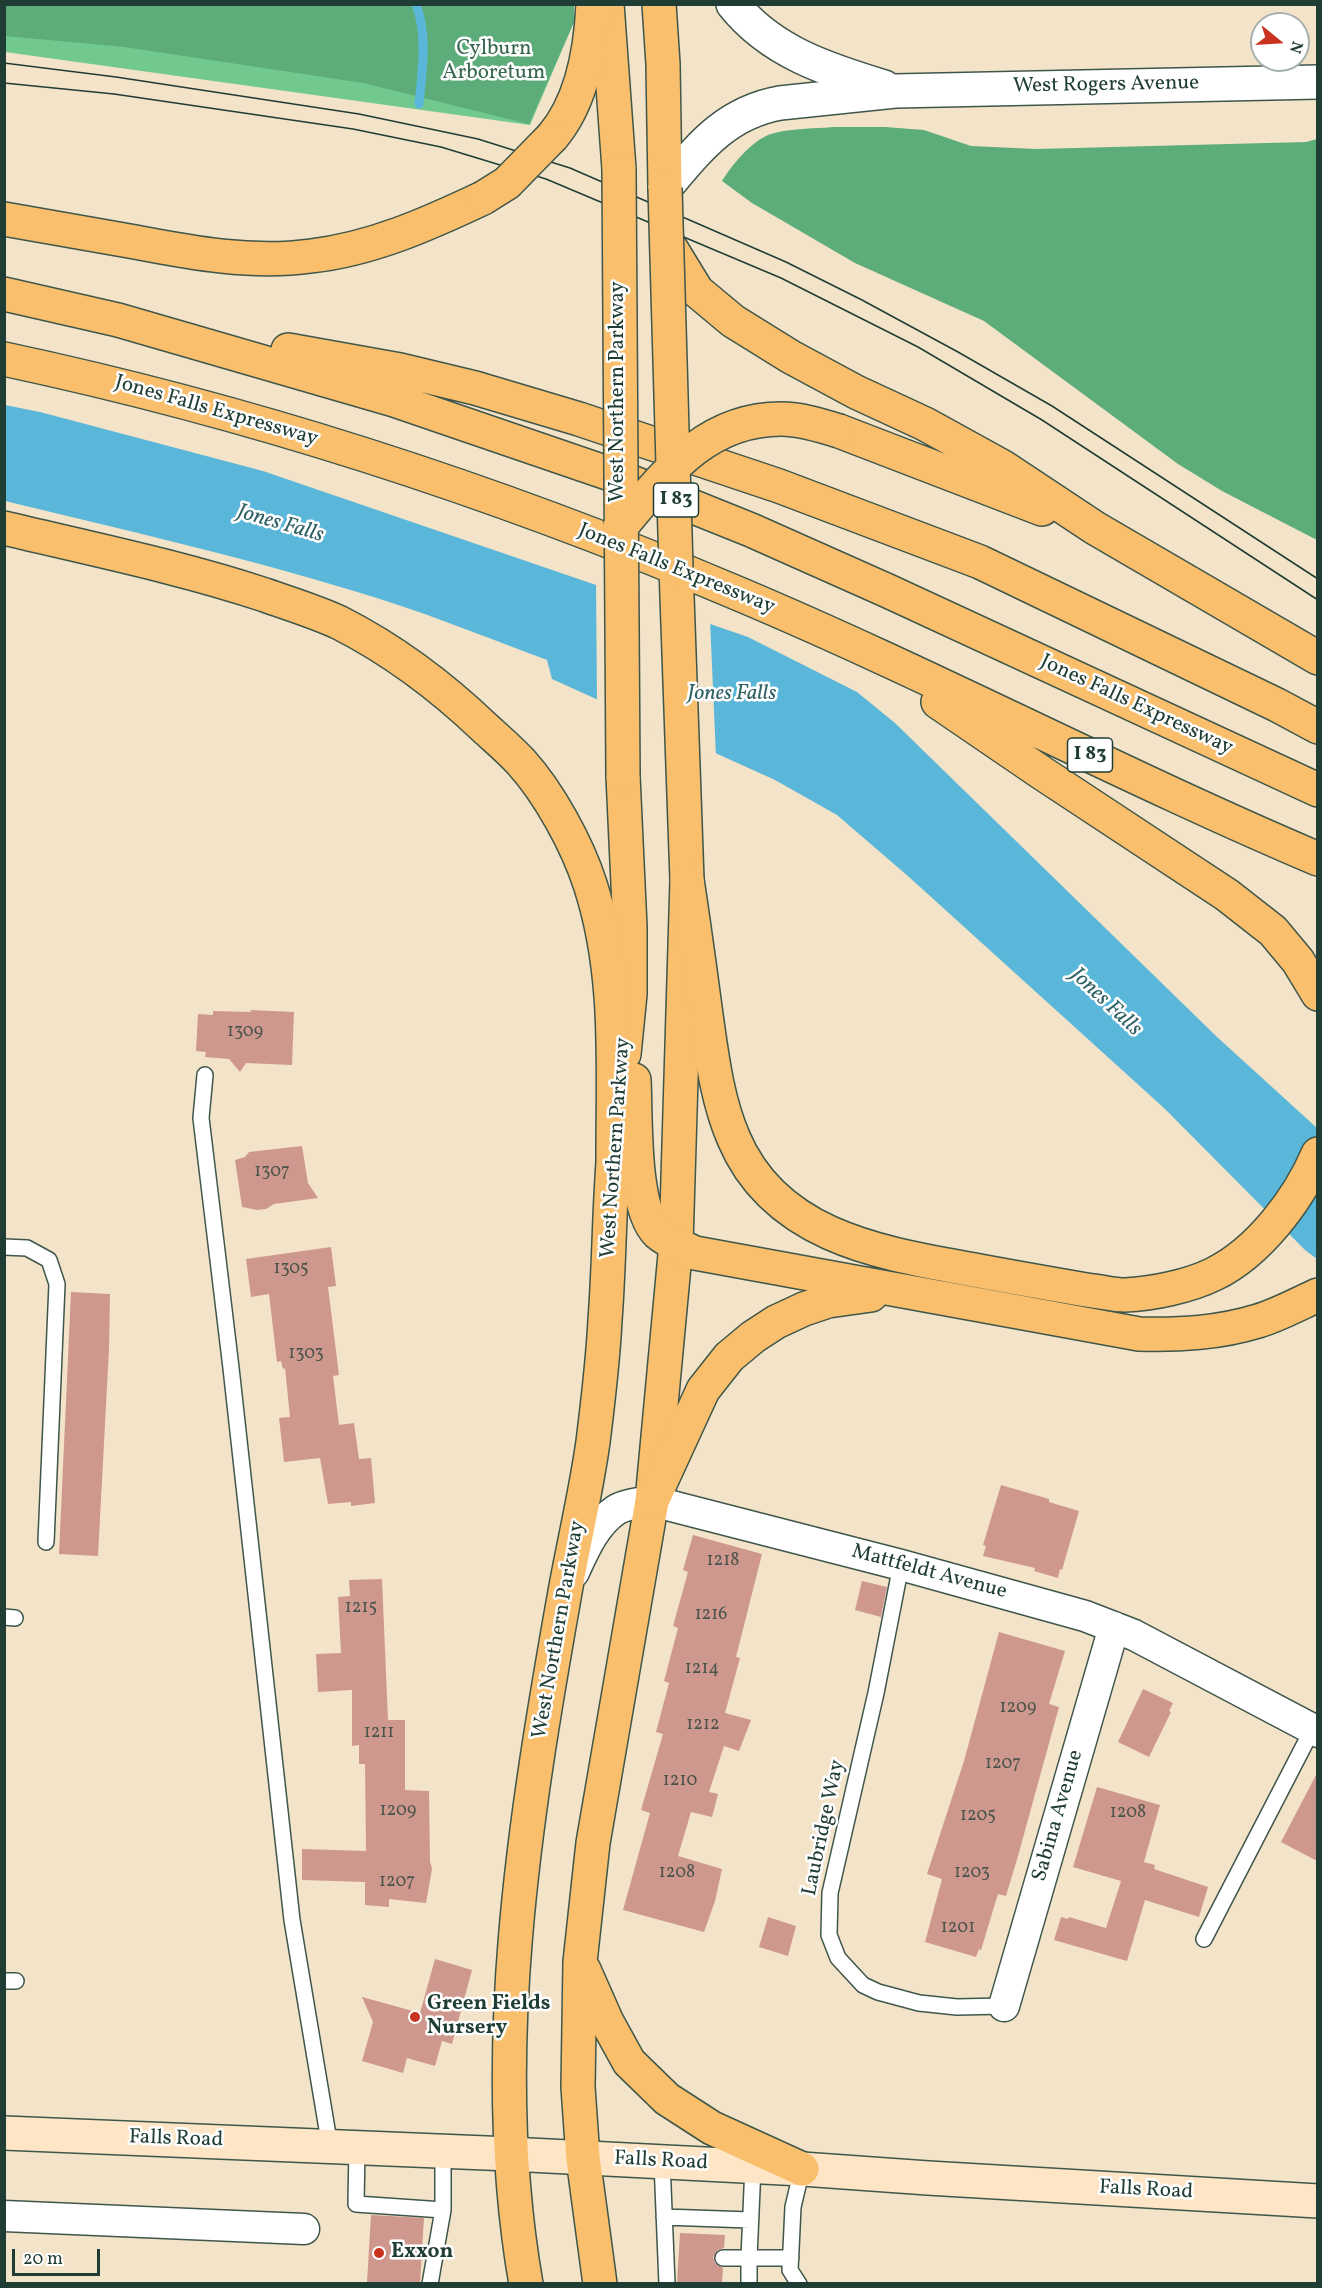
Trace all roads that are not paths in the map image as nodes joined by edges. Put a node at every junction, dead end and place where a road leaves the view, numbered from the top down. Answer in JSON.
{"nodes":[{"id":1,"x":659,"y":4,"type":"edge"},
{"id":2,"x":733,"y":4,"type":"edge"},
{"id":3,"x":598,"y":9,"type":"edge"},
{"id":4,"x":1317,"y":82,"type":"edge"},
{"id":5,"x":894,"y":91,"type":"junction"},
{"id":6,"x":665,"y":188,"type":"junction"},
{"id":7,"x":4,"y":219,"type":"edge"},
{"id":8,"x":667,"y":242,"type":"junction"},
{"id":9,"x":4,"y":294,"type":"edge"},
{"id":10,"x":118,"y":320,"type":"junction"},
{"id":11,"x":4,"y":359,"type":"edge"},
{"id":12,"x":673,"y":465,"type":"junction"},
{"id":13,"x":4,"y":528,"type":"edge"},
{"id":14,"x":1095,"y":528,"type":"junction"},
{"id":15,"x":620,"y":529,"type":"junction"},
{"id":16,"x":863,"y":650,"type":"junction"},
{"id":17,"x":1317,"y":658,"type":"edge"},
{"id":18,"x":1317,"y":727,"type":"edge"},
{"id":19,"x":1317,"y":790,"type":"edge"},
{"id":20,"x":1317,"y":860,"type":"edge"},
{"id":21,"x":687,"y":880,"type":"junction"},
{"id":22,"x":630,"y":994,"type":"junction"},
{"id":23,"x":1317,"y":994,"type":"edge"},
{"id":24,"x":205,"y":1075,"type":"dead end"},
{"id":25,"x":1317,"y":1154,"type":"edge"},
{"id":26,"x":613,"y":1156,"type":"junction"},
{"id":27,"x":676,"y":1244,"type":"junction"},
{"id":28,"x":4,"y":1247,"type":"edge"},
{"id":29,"x":900,"y":1291,"type":"junction"},
{"id":30,"x":1317,"y":1295,"type":"edge"},
{"id":31,"x":652,"y":1501,"type":"junction"},
{"id":32,"x":46,"y":1542,"type":"dead end"},
{"id":33,"x":901,"y":1565,"type":"junction"},
{"id":34,"x":565,"y":1592,"type":"junction"},
{"id":35,"x":1114,"y":1627,"type":"junction"},
{"id":36,"x":1315,"y":1731,"type":"edge"},
{"id":37,"x":1203,"y":1939,"type":"dead end"},
{"id":38,"x":580,"y":1962,"type":"junction"},
{"id":39,"x":1004,"y":2006,"type":"joint"},
{"id":40,"x":4,"y":2133,"type":"edge"},
{"id":41,"x":343,"y":2147,"type":"junction"},
{"id":42,"x":443,"y":2151,"type":"junction"},
{"id":43,"x":510,"y":2154,"type":"junction"},
{"id":44,"x":583,"y":2158,"type":"junction"},
{"id":45,"x":662,"y":2162,"type":"junction"},
{"id":46,"x":753,"y":2166,"type":"junction"},
{"id":47,"x":801,"y":2169,"type":"junction"},
{"id":48,"x":1317,"y":2200,"type":"edge"},
{"id":49,"x":443,"y":2210,"type":"junction"},
{"id":50,"x":4,"y":2216,"type":"edge"},
{"id":51,"x":664,"y":2217,"type":"junction"},
{"id":52,"x":750,"y":2220,"type":"junction"},
{"id":53,"x":304,"y":2229,"type":"dead end"},
{"id":54,"x":723,"y":2258,"type":"dead end"},
{"id":55,"x":749,"y":2258,"type":"junction"},
{"id":56,"x":790,"y":2259,"type":"junction"},
{"id":57,"x":430,"y":2283,"type":"edge"},
{"id":58,"x":526,"y":2283,"type":"edge"},
{"id":59,"x":600,"y":2283,"type":"edge"},
{"id":60,"x":670,"y":2283,"type":"edge"},
{"id":61,"x":749,"y":2283,"type":"edge"},
{"id":62,"x":799,"y":2283,"type":"edge"}],
"edges":[{"from":1,"to":6,"type":"main road"},
{"from":2,"to":5,"type":"street","name":"West Rogers Avenue"},
{"from":3,"to":7,"type":"main road","bridge":true},
{"from":3,"to":15,"type":"main road","name":"West Northern Parkway","bridge":true},
{"from":4,"to":5,"type":"street","name":"West Rogers Avenue"},
{"from":5,"to":6,"type":"street","name":"West Rogers Avenue"},
{"from":6,"to":8,"type":"main road","bridge":true},
{"from":8,"to":12,"type":"main road","bridge":true},
{"from":8,"to":14,"type":"main road"},
{"from":9,"to":10,"type":"main road","name":"Jones Falls Expressway","number":"I 83"},
{"from":10,"to":18,"type":"main road"},
{"from":10,"to":19,"type":"main road","name":"Jones Falls Expressway","number":"I 83"},
{"from":11,"to":16,"type":"main road","name":"Jones Falls Expressway","number":"I 83"},
{"from":12,"to":14,"type":"main road","bridge":true},
{"from":12,"to":15,"type":"main road","bridge":true},
{"from":12,"to":21,"type":"main road","bridge":true},
{"from":13,"to":26,"type":"main road"},
{"from":14,"to":17,"type":"main road"},
{"from":15,"to":22,"type":"main road","name":"West Northern Parkway","bridge":true},
{"from":16,"to":20,"type":"main road","name":"Jones Falls Expressway","number":"I 83"},
{"from":16,"to":23,"type":"main road"},
{"from":21,"to":25,"type":"main road"},
{"from":21,"to":27,"type":"main road"},
{"from":22,"to":26,"type":"main road","name":"West Northern Parkway"},
{"from":22,"to":27,"type":"main road"},
{"from":24,"to":41,"type":"lane"},
{"from":26,"to":34,"type":"main road","name":"West Northern Parkway"},
{"from":27,"to":29,"type":"main road"},
{"from":27,"to":31,"type":"main road"},
{"from":28,"to":32,"type":"lane"},
{"from":29,"to":30,"type":"main road"},
{"from":29,"to":31,"type":"main road"},
{"from":31,"to":33,"type":"street","name":"Mattfeldt Avenue"},
{"from":31,"to":34,"type":"street","name":"Mattfeldt Avenue"},
{"from":31,"to":38,"type":"main road"},
{"from":33,"to":35,"type":"street","name":"Mattfeldt Avenue"},
{"from":33,"to":39,"type":"lane","name":"Laubridge Way"},
{"from":34,"to":43,"type":"main road","name":"West Northern Parkway"},
{"from":35,"to":36,"type":"street","name":"Mattfeldt Avenue"},
{"from":35,"to":39,"type":"street","name":"Sabina Avenue"},
{"from":36,"to":37,"type":"lane"},
{"from":38,"to":44,"type":"main road"},
{"from":38,"to":47,"type":"main road"},
{"from":40,"to":41,"type":"main road","name":"Falls Road"},
{"from":41,"to":42,"type":"main road","name":"Falls Road"},
{"from":41,"to":49,"type":"lane"},
{"from":42,"to":43,"type":"main road","name":"Falls Road"},
{"from":42,"to":49,"type":"lane"},
{"from":43,"to":44,"type":"main road","name":"Falls Road"},
{"from":43,"to":58,"type":"main road","name":"West Northern Parkway"},
{"from":44,"to":45,"type":"main road","name":"Falls Road"},
{"from":44,"to":59,"type":"main road"},
{"from":45,"to":46,"type":"main road","name":"Falls Road"},
{"from":45,"to":51,"type":"lane"},
{"from":46,"to":47,"type":"main road","name":"Falls Road"},
{"from":46,"to":52,"type":"lane"},
{"from":47,"to":48,"type":"main road","name":"Falls Road"},
{"from":47,"to":56,"type":"lane"},
{"from":49,"to":57,"type":"lane"},
{"from":50,"to":53,"type":"street"},
{"from":51,"to":52,"type":"lane"},
{"from":51,"to":60,"type":"lane"},
{"from":52,"to":55,"type":"lane"},
{"from":54,"to":55,"type":"lane"},
{"from":55,"to":56,"type":"lane"},
{"from":55,"to":61,"type":"lane"},
{"from":56,"to":62,"type":"lane"}]}
